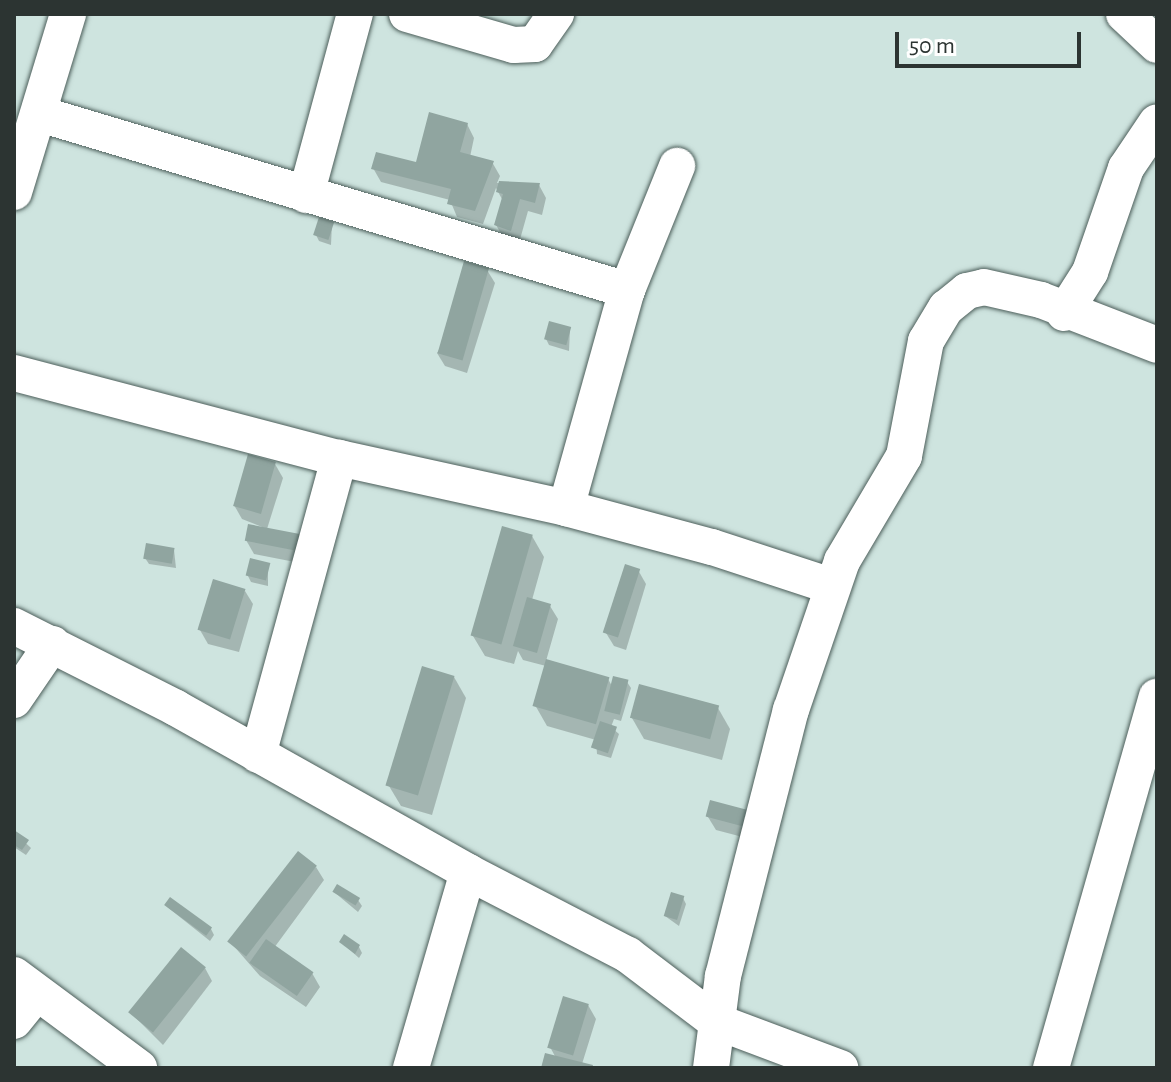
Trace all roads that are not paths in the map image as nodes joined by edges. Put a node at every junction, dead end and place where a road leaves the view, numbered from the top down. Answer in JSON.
{"nodes":[{"id":1,"x":68,"y":14,"type":"edge"},
{"id":2,"x":355,"y":14,"type":"edge"},
{"id":3,"x":407,"y":14,"type":"edge"},
{"id":4,"x":556,"y":14,"type":"edge"},
{"id":5,"x":1124,"y":14,"type":"edge"},
{"id":6,"x":1157,"y":45,"type":"edge"},
{"id":7,"x":40,"y":114,"type":"junction"},
{"id":8,"x":1157,"y":122,"type":"edge"},
{"id":9,"x":677,"y":166,"type":"dead end"},
{"id":10,"x":14,"y":192,"type":"edge"},
{"id":11,"x":306,"y":195,"type":"junction"},
{"id":12,"x":627,"y":290,"type":"junction"},
{"id":13,"x":1064,"y":313,"type":"junction"},
{"id":14,"x":1157,"y":345,"type":"edge"},
{"id":15,"x":14,"y":373,"type":"edge"},
{"id":16,"x":339,"y":458,"type":"junction"},
{"id":17,"x":566,"y":508,"type":"junction"},
{"id":18,"x":831,"y":586,"type":"junction"},
{"id":19,"x":14,"y":626,"type":"edge"},
{"id":20,"x":52,"y":644,"type":"junction"},
{"id":21,"x":1157,"y":697,"type":"edge"},
{"id":22,"x":14,"y":700,"type":"edge"},
{"id":23,"x":258,"y":755,"type":"junction"},
{"id":24,"x":468,"y":872,"type":"junction"},
{"id":25,"x":21,"y":997,"type":"edge"},
{"id":26,"x":715,"y":1021,"type":"junction"},
{"id":27,"x":139,"y":1068,"type":"edge"},
{"id":28,"x":411,"y":1068,"type":"edge"},
{"id":29,"x":711,"y":1068,"type":"edge"},
{"id":30,"x":840,"y":1068,"type":"edge"},
{"id":31,"x":1051,"y":1068,"type":"edge"}],
"edges":[{"from":1,"to":7,"type":"street"},
{"from":2,"to":11,"type":"street"},
{"from":3,"to":4,"type":"street"},
{"from":5,"to":6,"type":"street"},
{"from":7,"to":10,"type":"street"},
{"from":7,"to":11,"type":"street"},
{"from":8,"to":13,"type":"street"},
{"from":9,"to":12,"type":"street"},
{"from":11,"to":12,"type":"street"},
{"from":12,"to":17,"type":"street"},
{"from":13,"to":14,"type":"street"},
{"from":13,"to":18,"type":"street"},
{"from":15,"to":16,"type":"street"},
{"from":16,"to":17,"type":"street"},
{"from":16,"to":23,"type":"street"},
{"from":17,"to":18,"type":"street"},
{"from":18,"to":26,"type":"street"},
{"from":19,"to":20,"type":"street"},
{"from":20,"to":22,"type":"street"},
{"from":20,"to":23,"type":"street"},
{"from":21,"to":31,"type":"street"},
{"from":23,"to":24,"type":"street"},
{"from":24,"to":26,"type":"street"},
{"from":24,"to":28,"type":"street"},
{"from":25,"to":27,"type":"street"},
{"from":26,"to":29,"type":"street"},
{"from":26,"to":30,"type":"street"}]}
